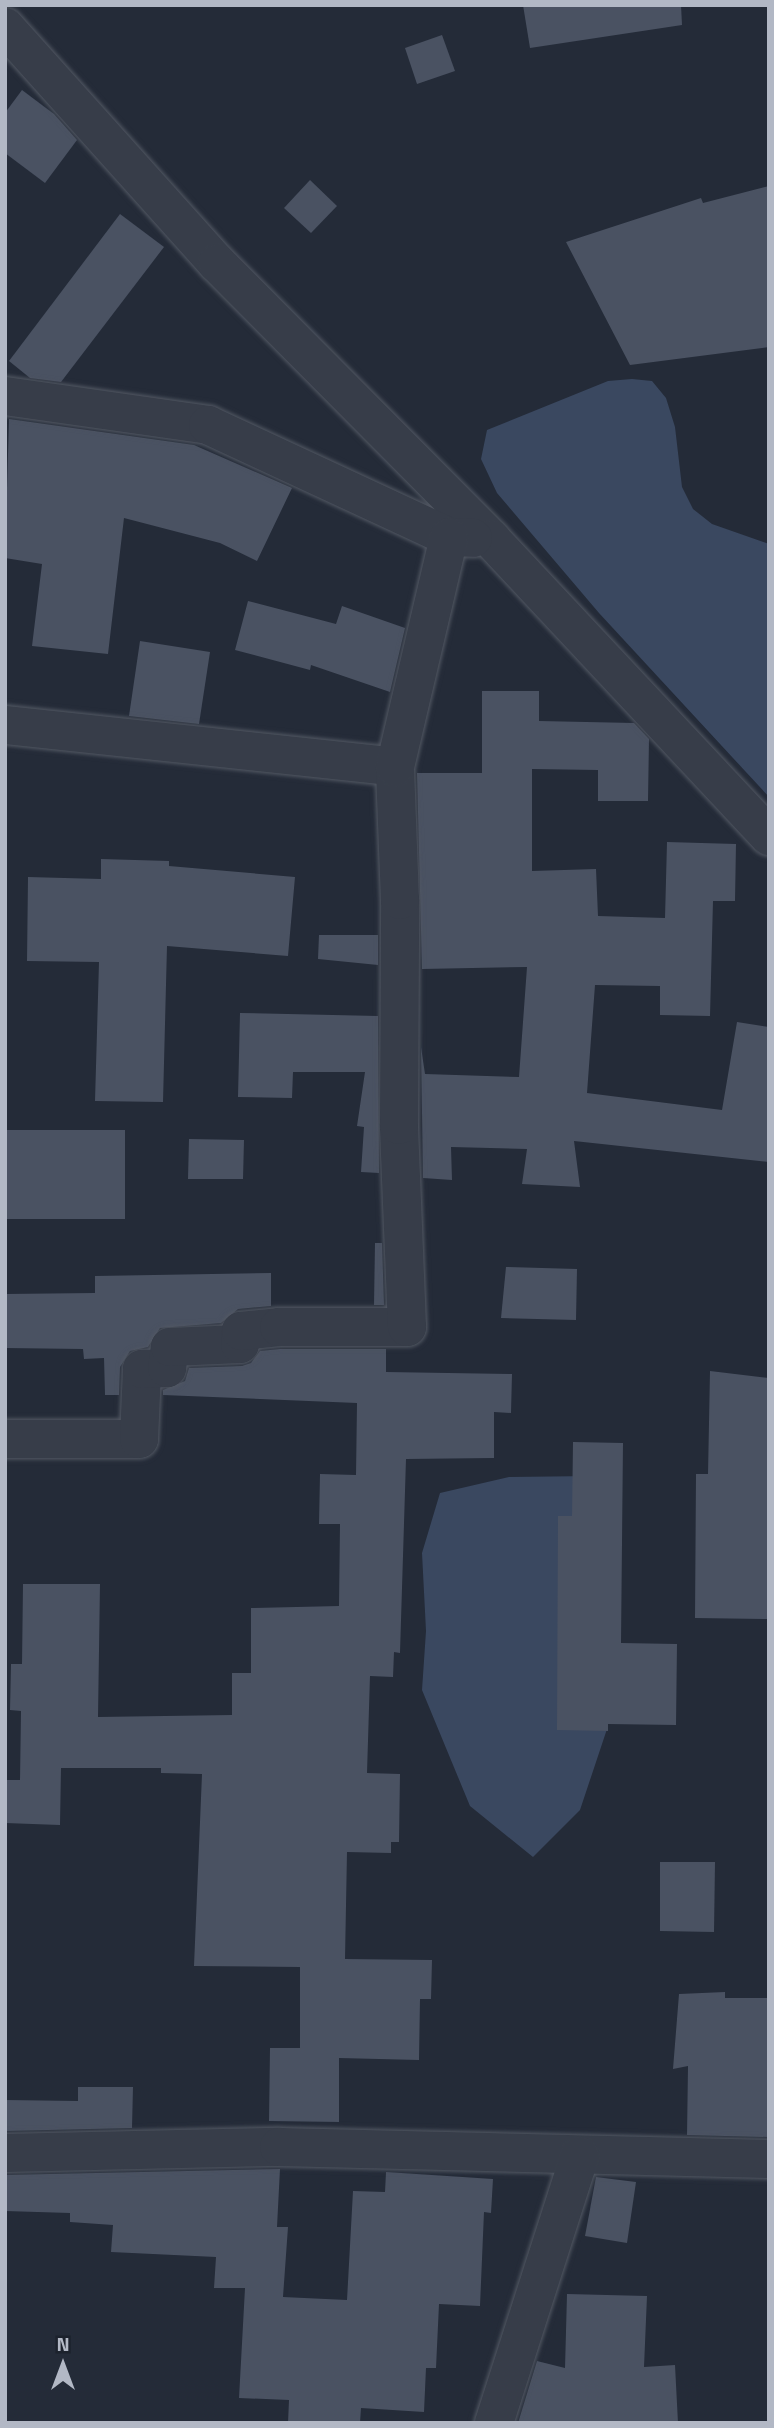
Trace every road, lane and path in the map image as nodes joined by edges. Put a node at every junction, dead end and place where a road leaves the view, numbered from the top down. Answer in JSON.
{"nodes":[{"id":1,"x":5,"y":27,"type":"edge"},
{"id":2,"x":5,"y":396,"type":"edge"},
{"id":3,"x":449,"y":537,"type":"junction"},
{"id":4,"x":491,"y":539,"type":"junction"},
{"id":5,"x":5,"y":725,"type":"edge"},
{"id":6,"x":395,"y":767,"type":"junction"},
{"id":7,"x":769,"y":836,"type":"edge"},
{"id":8,"x":5,"y":1439,"type":"edge"},
{"id":9,"x":5,"y":2153,"type":"edge"},
{"id":10,"x":580,"y":2155,"type":"junction"},
{"id":11,"x":769,"y":2159,"type":"edge"},
{"id":12,"x":494,"y":2423,"type":"edge"}],
"edges":[{"from":1,"to":4,"type":"street"},
{"from":2,"to":3,"type":"street"},
{"from":3,"to":4,"type":"street"},
{"from":3,"to":6,"type":"street"},
{"from":4,"to":7,"type":"street"},
{"from":5,"to":6,"type":"street"},
{"from":6,"to":8,"type":"street"},
{"from":9,"to":10,"type":"street"},
{"from":10,"to":11,"type":"street"},
{"from":10,"to":12,"type":"street"}]}
